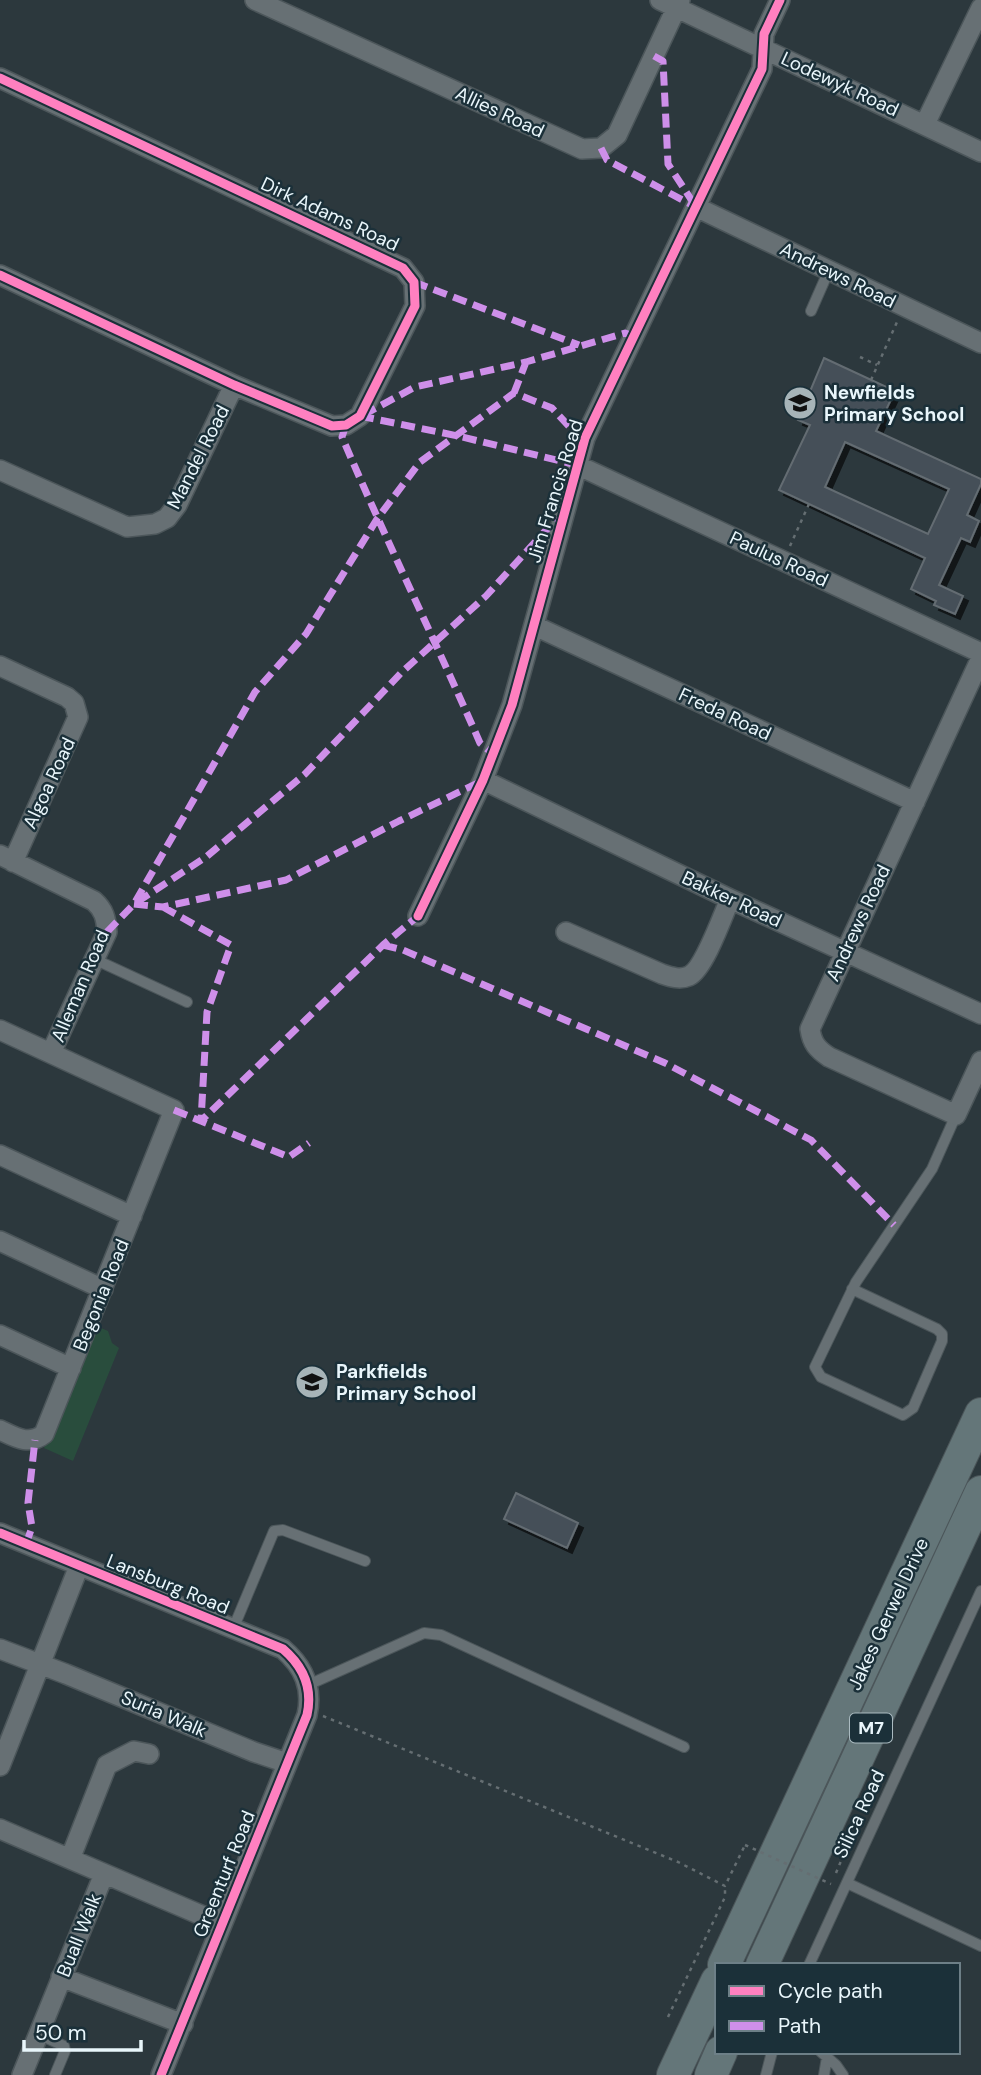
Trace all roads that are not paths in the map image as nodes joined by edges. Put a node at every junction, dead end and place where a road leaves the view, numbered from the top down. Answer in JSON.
{"nodes":[{"id":1,"x":255,"y":0,"type":"edge"},
{"id":2,"x":780,"y":0,"type":"edge"},
{"id":3,"x":672,"y":3,"type":"edge"},
{"id":4,"x":981,"y":8,"type":"edge"},
{"id":5,"x":765,"y":48,"type":"junction"},
{"id":6,"x":0,"y":78,"type":"edge"},
{"id":7,"x":925,"y":124,"type":"junction"},
{"id":8,"x":981,"y":152,"type":"edge"},
{"id":9,"x":696,"y":207,"type":"junction"},
{"id":10,"x":829,"y":270,"type":"junction"},
{"id":11,"x":0,"y":275,"type":"edge"},
{"id":12,"x":811,"y":311,"type":"dead end"},
{"id":13,"x":981,"y":343,"type":"edge"},
{"id":14,"x":234,"y":385,"type":"junction"},
{"id":15,"x":577,"y":466,"type":"junction"},
{"id":16,"x":0,"y":470,"type":"edge"},
{"id":17,"x":535,"y":626,"type":"junction"},
{"id":18,"x":981,"y":653,"type":"edge"},
{"id":19,"x":981,"y":658,"type":"edge"},
{"id":20,"x":0,"y":666,"type":"edge"},
{"id":21,"x":483,"y":780,"type":"junction"},
{"id":22,"x":915,"y":802,"type":"junction"},
{"id":23,"x":6,"y":859,"type":"edge"},
{"id":24,"x":730,"y":899,"type":"junction"},
{"id":25,"x":418,"y":916,"type":"dead end"},
{"id":26,"x":566,"y":932,"type":"dead end"},
{"id":27,"x":845,"y":951,"type":"junction"},
{"id":28,"x":94,"y":959,"type":"junction"},
{"id":29,"x":187,"y":1002,"type":"dead end"},
{"id":30,"x":981,"y":1014,"type":"edge"},
{"id":31,"x":0,"y":1030,"type":"edge"},
{"id":32,"x":51,"y":1053,"type":"junction"},
{"id":33,"x":981,"y":1061,"type":"edge"},
{"id":34,"x":957,"y":1115,"type":"junction"},
{"id":35,"x":0,"y":1155,"type":"edge"},
{"id":36,"x":132,"y":1216,"type":"junction"},
{"id":37,"x":0,"y":1241,"type":"edge"},
{"id":38,"x":103,"y":1289,"type":"junction"},
{"id":39,"x":852,"y":1289,"type":"junction"},
{"id":40,"x":0,"y":1335,"type":"edge"},
{"id":41,"x":71,"y":1368,"type":"junction"},
{"id":42,"x":981,"y":1414,"type":"edge"},
{"id":43,"x":0,"y":1430,"type":"edge"},
{"id":44,"x":981,"y":1492,"type":"edge"},
{"id":45,"x":0,"y":1534,"type":"edge"},
{"id":46,"x":365,"y":1561,"type":"dead end"},
{"id":47,"x":79,"y":1566,"type":"junction"},
{"id":48,"x":981,"y":1591,"type":"edge"},
{"id":49,"x":979,"y":1603,"type":"edge"},
{"id":50,"x":233,"y":1629,"type":"junction"},
{"id":51,"x":0,"y":1649,"type":"edge"},
{"id":52,"x":40,"y":1665,"type":"junction"},
{"id":53,"x":308,"y":1685,"type":"junction"},
{"id":54,"x":684,"y":1746,"type":"dead end"},
{"id":55,"x":149,"y":1754,"type":"dead end"},
{"id":56,"x":1,"y":1761,"type":"edge"},
{"id":57,"x":288,"y":1763,"type":"junction"},
{"id":58,"x":0,"y":1829,"type":"edge"},
{"id":59,"x":70,"y":1859,"type":"junction"},
{"id":60,"x":104,"y":1874,"type":"junction"},
{"id":61,"x":847,"y":1883,"type":"junction"},
{"id":62,"x":222,"y":1924,"type":"junction"},
{"id":63,"x":981,"y":1947,"type":"edge"},
{"id":64,"x":725,"y":1963,"type":"edge"},
{"id":65,"x":763,"y":1963,"type":"edge"},
{"id":66,"x":810,"y":1963,"type":"edge"},
{"id":67,"x":61,"y":1977,"type":"junction"},
{"id":68,"x":715,"y":1985,"type":"edge"},
{"id":69,"x":183,"y":2024,"type":"junction"},
{"id":70,"x":38,"y":2034,"type":"junction"},
{"id":71,"x":720,"y":2054,"type":"edge"},
{"id":72,"x":771,"y":2054,"type":"edge"},
{"id":73,"x":824,"y":2055,"type":"edge"},
{"id":74,"x":22,"y":2075,"type":"edge"},
{"id":75,"x":55,"y":2075,"type":"edge"},
{"id":76,"x":161,"y":2075,"type":"edge"},
{"id":77,"x":673,"y":2075,"type":"edge"},
{"id":78,"x":711,"y":2075,"type":"edge"},
{"id":79,"x":766,"y":2075,"type":"edge"},
{"id":80,"x":824,"y":2075,"type":"edge"},
{"id":81,"x":843,"y":2075,"type":"edge"}],
"edges":[{"from":1,"to":3,"type":"street","name":"Allies Road"},
{"from":2,"to":5,"type":"street","name":"Jim Francis Road"},
{"from":3,"to":5,"type":"street","name":"Lodewyk Road"},
{"from":4,"to":7,"type":"street"},
{"from":5,"to":7,"type":"street","name":"Lodewyk Road"},
{"from":5,"to":9,"type":"street","name":"Jim Francis Road"},
{"from":6,"to":14,"type":"street","name":"Dirk Adams Road"},
{"from":7,"to":8,"type":"street","name":"Lodewyk Road"},
{"from":9,"to":10,"type":"street","name":"Andrews Road"},
{"from":9,"to":15,"type":"street","name":"Jim Francis Road"},
{"from":10,"to":12,"type":"lane"},
{"from":10,"to":13,"type":"street","name":"Andrews Road"},
{"from":11,"to":14,"type":"street","name":"Dirk Adams Road"},
{"from":14,"to":16,"type":"street","name":"Mandel Road"},
{"from":15,"to":17,"type":"street","name":"Jim Francis Road"},
{"from":15,"to":18,"type":"street","name":"Paulus Road"},
{"from":17,"to":21,"type":"street","name":"Jim Francis Road"},
{"from":17,"to":22,"type":"street","name":"Freda Road"},
{"from":19,"to":22,"type":"street","name":"Andrews Road"},
{"from":20,"to":23,"type":"street","name":"Algoa Road"},
{"from":21,"to":24,"type":"street","name":"Bakker Road"},
{"from":21,"to":25,"type":"street","name":"Jim Francis Road"},
{"from":22,"to":27,"type":"street","name":"Andrews Road"},
{"from":23,"to":28,"type":"street","name":"Alleman Road"},
{"from":24,"to":26,"type":"street"},
{"from":24,"to":27,"type":"street","name":"Bakker Road"},
{"from":27,"to":30,"type":"street","name":"Bakker Road"},
{"from":27,"to":34,"type":"street","name":"Andrews Road"},
{"from":28,"to":29,"type":"lane"},
{"from":28,"to":32,"type":"street","name":"Alleman Road"},
{"from":31,"to":32,"type":"street"},
{"from":32,"to":36,"type":"street","name":"Begonia Road"},
{"from":33,"to":34,"type":"street"},
{"from":34,"to":39,"type":"lane"},
{"from":35,"to":36,"type":"street"},
{"from":36,"to":38,"type":"street","name":"Begonia Road"},
{"from":37,"to":38,"type":"street"},
{"from":38,"to":41,"type":"street","name":"Begonia Road"},
{"from":39,"to":39,"type":"lane"},
{"from":40,"to":41,"type":"street"},
{"from":41,"to":43,"type":"street","name":"Begonia Road"},
{"from":42,"to":64,"type":"highway","name":"Jakes Gerwel Drive","number":"M7"},
{"from":44,"to":65,"type":"highway","name":"Jakes Gerwel Drive","number":"M7"},
{"from":45,"to":47,"type":"street","name":"Lansburg Road"},
{"from":46,"to":50,"type":"lane"},
{"from":47,"to":50,"type":"street","name":"Lansburg Road"},
{"from":47,"to":52,"type":"street"},
{"from":48,"to":49,"type":"lane","name":"Silica Road"},
{"from":49,"to":61,"type":"lane","name":"Silica Road"},
{"from":50,"to":53,"type":"street","name":"Lansburg Road"},
{"from":51,"to":52,"type":"street","name":"Suria Walk"},
{"from":52,"to":56,"type":"street"},
{"from":52,"to":57,"type":"street","name":"Suria Walk"},
{"from":53,"to":54,"type":"lane"},
{"from":53,"to":57,"type":"street","name":"Greenturf Road"},
{"from":55,"to":59,"type":"street"},
{"from":57,"to":62,"type":"street","name":"Greenturf Road"},
{"from":58,"to":59,"type":"street","name":"Greenturf Road"},
{"from":59,"to":60,"type":"street","name":"Greenturf Road"},
{"from":60,"to":62,"type":"street","name":"Greenturf Road"},
{"from":60,"to":67,"type":"street","name":"Buall Walk"},
{"from":61,"to":63,"type":"lane"},
{"from":61,"to":66,"type":"lane","name":"Silica Road"},
{"from":62,"to":69,"type":"street","name":"Greenturf Road"},
{"from":67,"to":69,"type":"street"},
{"from":67,"to":70,"type":"street","name":"Buall Walk"},
{"from":68,"to":77,"type":"highway"},
{"from":69,"to":76,"type":"street","name":"Greenturf Road"},
{"from":70,"to":74,"type":"street","name":"Buall Walk"},
{"from":70,"to":75,"type":"lane"},
{"from":71,"to":78,"type":"highway"},
{"from":72,"to":79,"type":"lane"},
{"from":73,"to":80,"type":"lane"},
{"from":73,"to":81,"type":"lane"}]}
